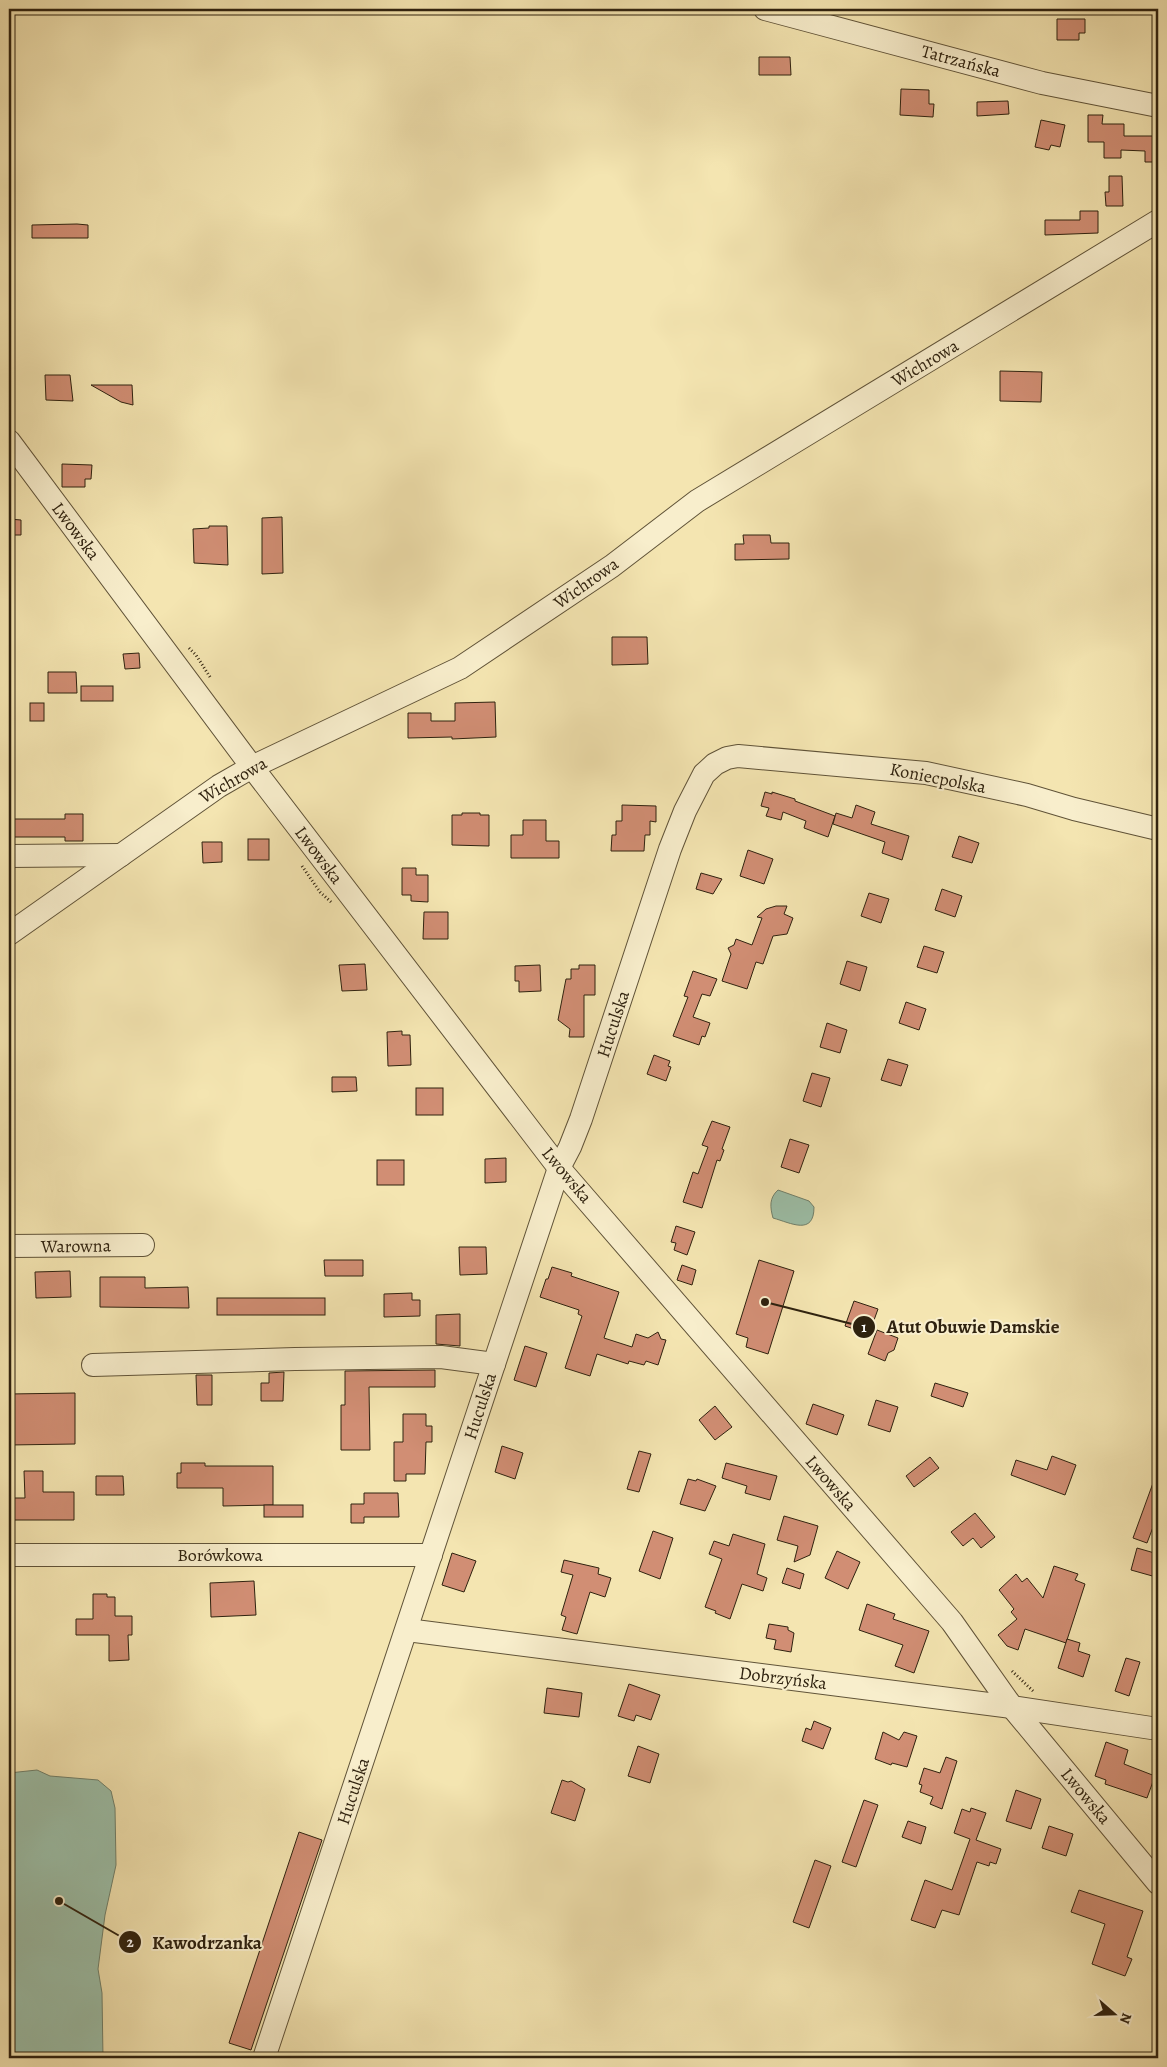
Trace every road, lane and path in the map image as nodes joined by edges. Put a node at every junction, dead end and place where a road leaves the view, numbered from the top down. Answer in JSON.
{"nodes":[{"id":1,"x":765,"y":9,"type":"edge"},
{"id":2,"x":1158,"y":106,"type":"edge"},
{"id":3,"x":1158,"y":221,"type":"edge"},
{"id":4,"x":9,"y":441,"type":"edge"},
{"id":5,"x":184,"y":643,"type":"dead end"},
{"id":6,"x":211,"y":678,"type":"dead end"},
{"id":7,"x":715,"y":764,"type":"joint"},
{"id":8,"x":252,"y":767,"type":"junction"},
{"id":9,"x":1158,"y":829,"type":"edge"},
{"id":10,"x":121,"y":855,"type":"junction"},
{"id":11,"x":9,"y":856,"type":"edge"},
{"id":12,"x":9,"y":934,"type":"edge"},
{"id":13,"x":559,"y":1168,"type":"junction"},
{"id":14,"x":143,"y":1245,"type":"dead end"},
{"id":15,"x":9,"y":1246,"type":"edge"},
{"id":16,"x":494,"y":1364,"type":"junction"},
{"id":17,"x":93,"y":1365,"type":"dead end"},
{"id":18,"x":9,"y":1555,"type":"edge"},
{"id":19,"x":431,"y":1555,"type":"junction"},
{"id":20,"x":407,"y":1630,"type":"junction"},
{"id":21,"x":1007,"y":1666,"type":"dead end"},
{"id":22,"x":1038,"y":1695,"type":"dead end"},
{"id":23,"x":1012,"y":1707,"type":"junction"},
{"id":24,"x":1158,"y":1729,"type":"edge"},
{"id":25,"x":1158,"y":1883,"type":"edge"},
{"id":26,"x":264,"y":2058,"type":"edge"}],
"edges":[{"from":1,"to":2,"type":"street","name":"Tatrzańska"},
{"from":3,"to":8,"type":"street","name":"Wichrowa"},
{"from":4,"to":8,"type":"street","name":"Lwowska"},
{"from":5,"to":6,"type":"path"},
{"from":7,"to":9,"type":"street","name":"Koniecpolska"},
{"from":7,"to":13,"type":"street","name":"Huculska"},
{"from":8,"to":10,"type":"street","name":"Wichrowa"},
{"from":8,"to":13,"type":"street","name":"Lwowska"},
{"from":10,"to":11,"type":"street"},
{"from":10,"to":12,"type":"street","name":"Wichrowa"},
{"from":13,"to":16,"type":"street","name":"Huculska"},
{"from":13,"to":23,"type":"street","name":"Lwowska"},
{"from":14,"to":15,"type":"street","name":"Warowna"},
{"from":16,"to":17,"type":"street"},
{"from":16,"to":19,"type":"street","name":"Huculska"},
{"from":18,"to":19,"type":"street","name":"Borówkowa"},
{"from":19,"to":20,"type":"street","name":"Huculska"},
{"from":20,"to":23,"type":"street","name":"Dobrzyńska"},
{"from":20,"to":26,"type":"street","name":"Huculska"},
{"from":21,"to":22,"type":"path"},
{"from":23,"to":24,"type":"street","name":"Dobrzyńska"},
{"from":23,"to":25,"type":"street","name":"Lwowska"}]}
